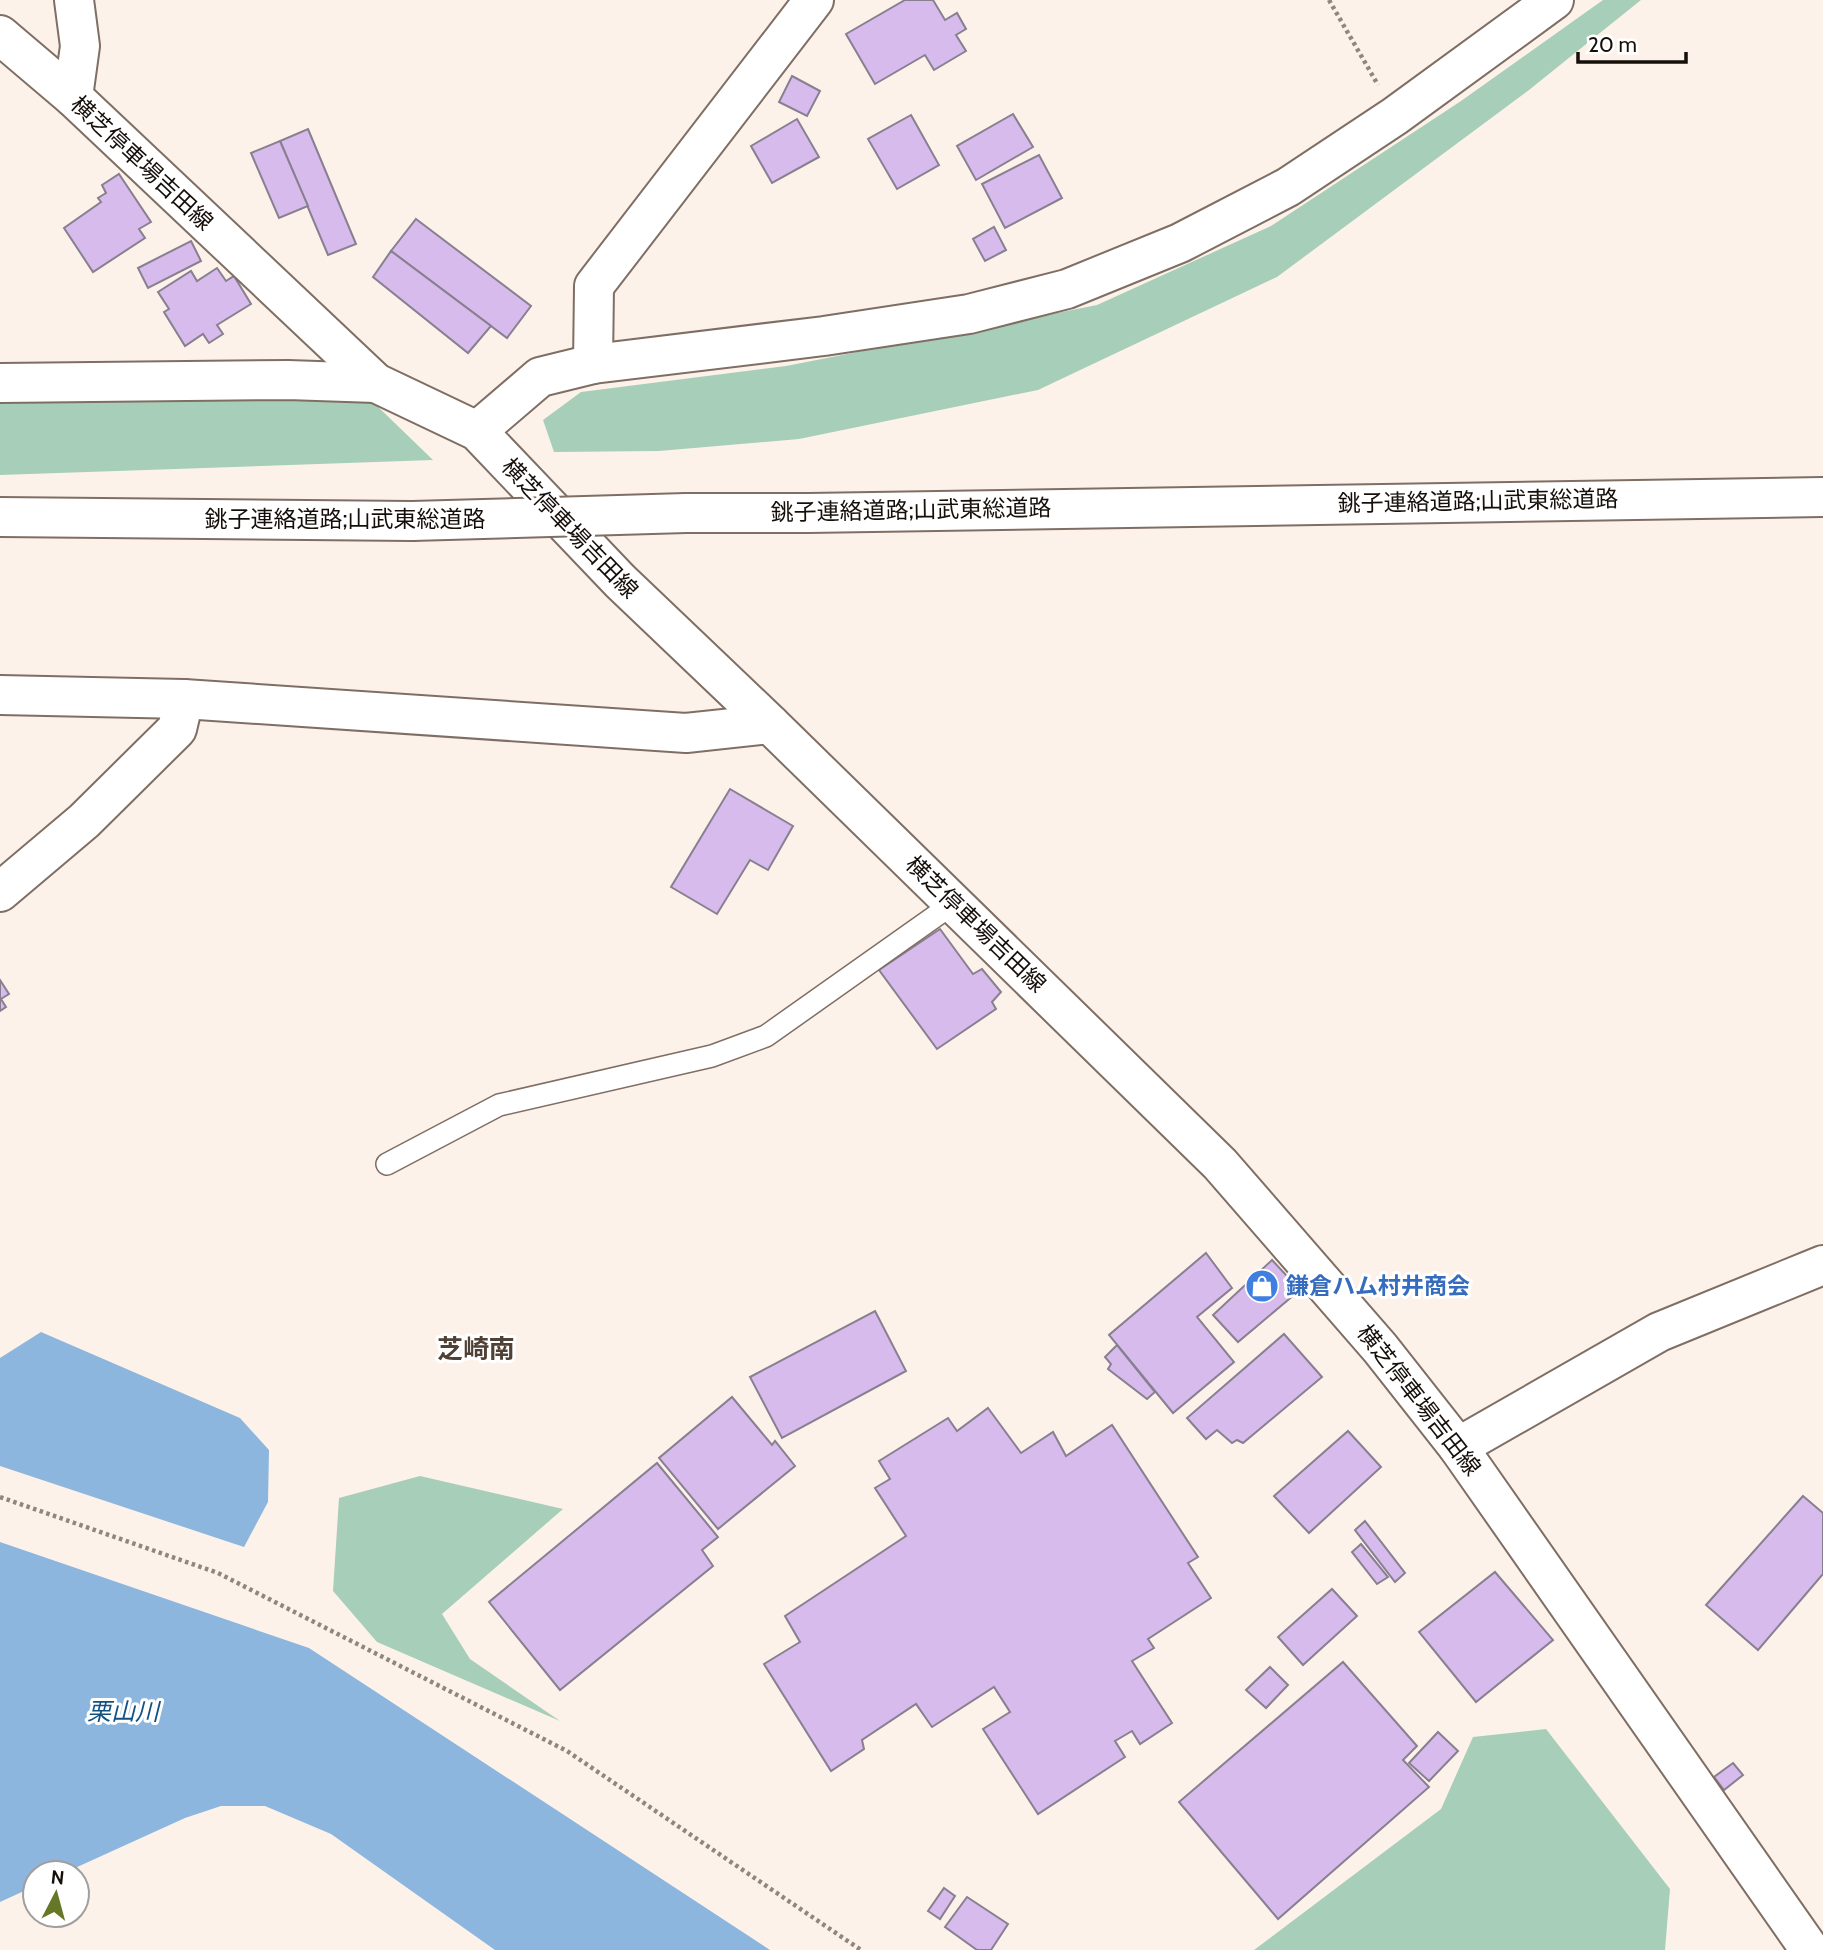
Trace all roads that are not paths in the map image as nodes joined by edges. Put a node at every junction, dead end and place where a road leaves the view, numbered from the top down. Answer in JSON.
{"nodes":[{"id":1,"x":74,"y":0,"type":"edge"},
{"id":2,"x":814,"y":0,"type":"edge"},
{"id":3,"x":1554,"y":0,"type":"edge"},
{"id":4,"x":0,"y":35,"type":"edge"},
{"id":5,"x":73,"y":97,"type":"junction"},
{"id":6,"x":593,"y":363,"type":"junction"},
{"id":7,"x":0,"y":383,"type":"edge"},
{"id":8,"x":376,"y":383,"type":"junction"},
{"id":9,"x":477,"y":431,"type":"junction"},
{"id":10,"x":1823,"y":497,"type":"edge"},
{"id":11,"x":0,"y":517,"type":"edge"},
{"id":12,"x":0,"y":695,"type":"edge"},
{"id":13,"x":184,"y":699,"type":"junction"},
{"id":14,"x":771,"y":724,"type":"junction"},
{"id":15,"x":0,"y":892,"type":"edge"},
{"id":16,"x":954,"y":904,"type":"junction"},
{"id":17,"x":387,"y":1164,"type":"dead end"},
{"id":18,"x":1823,"y":1265,"type":"edge"},
{"id":19,"x":1458,"y":1447,"type":"junction"},
{"id":20,"x":1810,"y":1950,"type":"edge"}],
"edges":[{"from":1,"to":5,"type":"main road"},
{"from":2,"to":6,"type":"main road"},
{"from":3,"to":6,"type":"main road"},
{"from":4,"to":5,"type":"main road","name":"横芝停車場吉田線"},
{"from":5,"to":8,"type":"main road","name":"横芝停車場吉田線"},
{"from":6,"to":9,"type":"main road"},
{"from":7,"to":8,"type":"main road"},
{"from":8,"to":9,"type":"main road","name":"横芝停車場吉田線"},
{"from":9,"to":14,"type":"main road","name":"横芝停車場吉田線"},
{"from":10,"to":11,"type":"main road","name":"銚子連絡道路;山武東総道路","bridge":true},
{"from":12,"to":13,"type":"main road"},
{"from":13,"to":14,"type":"main road"},
{"from":13,"to":15,"type":"main road"},
{"from":14,"to":16,"type":"main road","name":"横芝停車場吉田線"},
{"from":16,"to":17,"type":"lane"},
{"from":16,"to":19,"type":"main road","name":"横芝停車場吉田線"},
{"from":18,"to":19,"type":"main road"},
{"from":19,"to":20,"type":"main road","name":"横芝停車場吉田線"}]}
